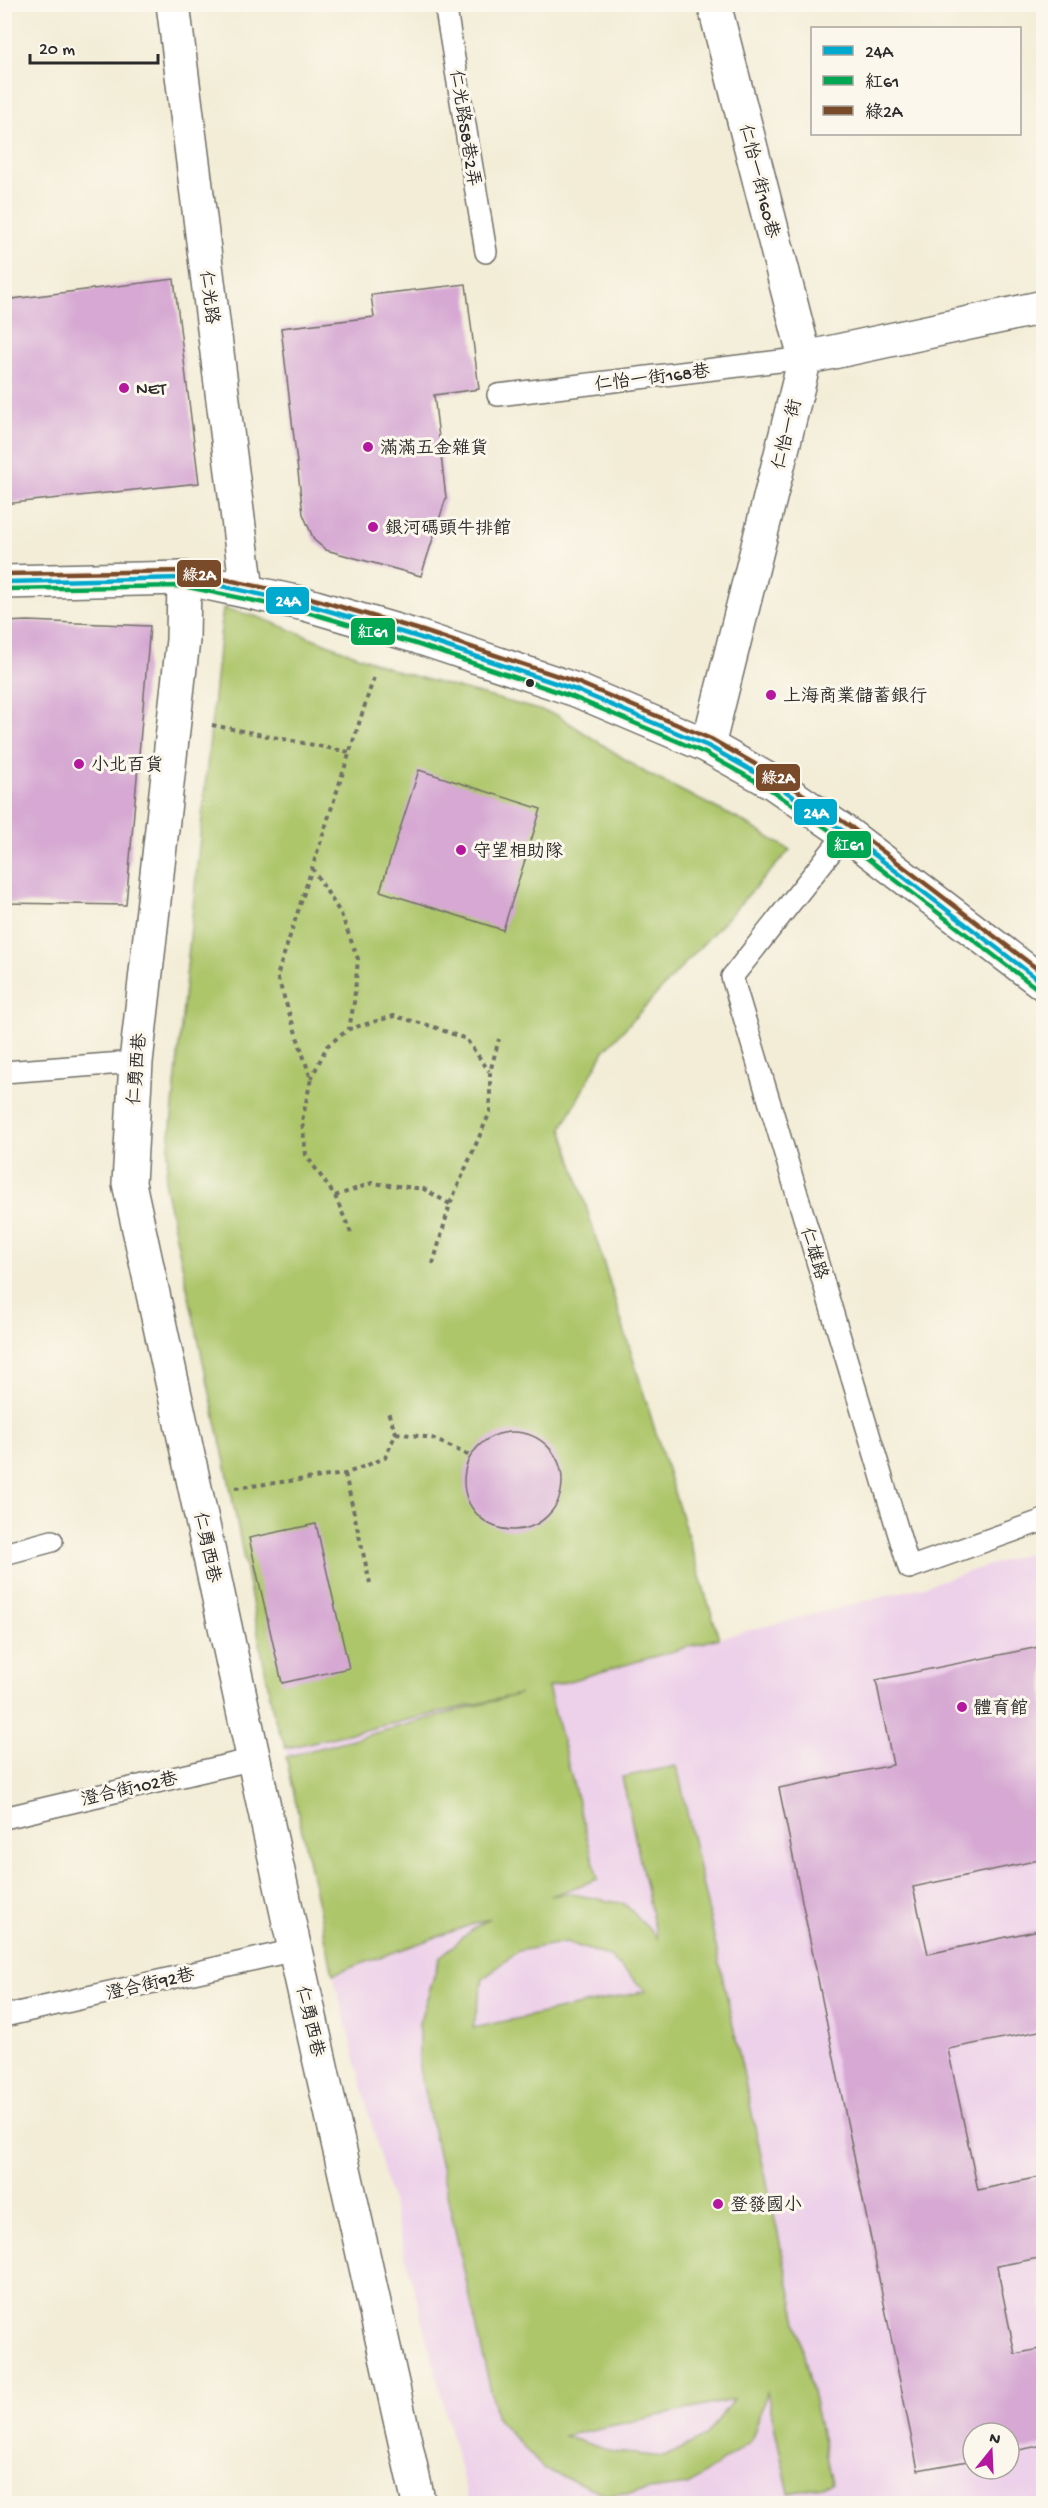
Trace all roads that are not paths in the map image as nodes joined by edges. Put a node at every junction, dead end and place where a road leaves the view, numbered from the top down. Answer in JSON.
{"nodes":[{"id":1,"x":173,"y":4,"type":"edge"},
{"id":2,"x":446,"y":4,"type":"edge"},
{"id":3,"x":714,"y":4,"type":"edge"},
{"id":4,"x":486,"y":252,"type":"dead end"},
{"id":5,"x":1044,"y":307,"type":"edge"},
{"id":6,"x":805,"y":358,"type":"junction"},
{"id":7,"x":498,"y":395,"type":"dead end"},
{"id":8,"x":184,"y":578,"type":"junction"},
{"id":9,"x":4,"y":582,"type":"edge"},
{"id":10,"x":246,"y":590,"type":"junction"},
{"id":11,"x":708,"y":746,"type":"junction"},
{"id":12,"x":846,"y":833,"type":"junction"},
{"id":13,"x":1044,"y":984,"type":"edge"},
{"id":14,"x":136,"y":1062,"type":"junction"},
{"id":15,"x":4,"y":1072,"type":"edge"},
{"id":16,"x":1044,"y":1520,"type":"edge"},
{"id":17,"x":52,"y":1541,"type":"dead end"},
{"id":18,"x":4,"y":1554,"type":"edge"},
{"id":19,"x":254,"y":1758,"type":"junction"},
{"id":20,"x":4,"y":1818,"type":"edge"},
{"id":21,"x":295,"y":1950,"type":"junction"},
{"id":22,"x":4,"y":2016,"type":"edge"},
{"id":23,"x":419,"y":2504,"type":"edge"}],
"edges":[{"from":1,"to":10,"type":"street","name":"仁光路"},
{"from":2,"to":4,"type":"lane","name":"仁光路58巷2弄"},
{"from":3,"to":6,"type":"street","name":"仁怡一街160巷"},
{"from":5,"to":6,"type":"street"},
{"from":6,"to":7,"type":"lane","name":"仁怡一街168巷"},
{"from":6,"to":11,"type":"street","name":"仁怡一街"},
{"from":8,"to":9,"type":"street"},
{"from":8,"to":10,"type":"street"},
{"from":8,"to":14,"type":"street","name":"仁勇西巷"},
{"from":10,"to":11,"type":"street"},
{"from":11,"to":12,"type":"street"},
{"from":12,"to":13,"type":"street"},
{"from":12,"to":16,"type":"lane","name":"仁雄路"},
{"from":14,"to":15,"type":"lane"},
{"from":14,"to":19,"type":"street","name":"仁勇西巷"},
{"from":17,"to":18,"type":"lane"},
{"from":19,"to":20,"type":"lane","name":"澄合街102巷"},
{"from":19,"to":21,"type":"street","name":"仁勇西巷"},
{"from":21,"to":22,"type":"lane","name":"澄合街92巷"},
{"from":21,"to":23,"type":"street","name":"仁勇西巷"}]}
